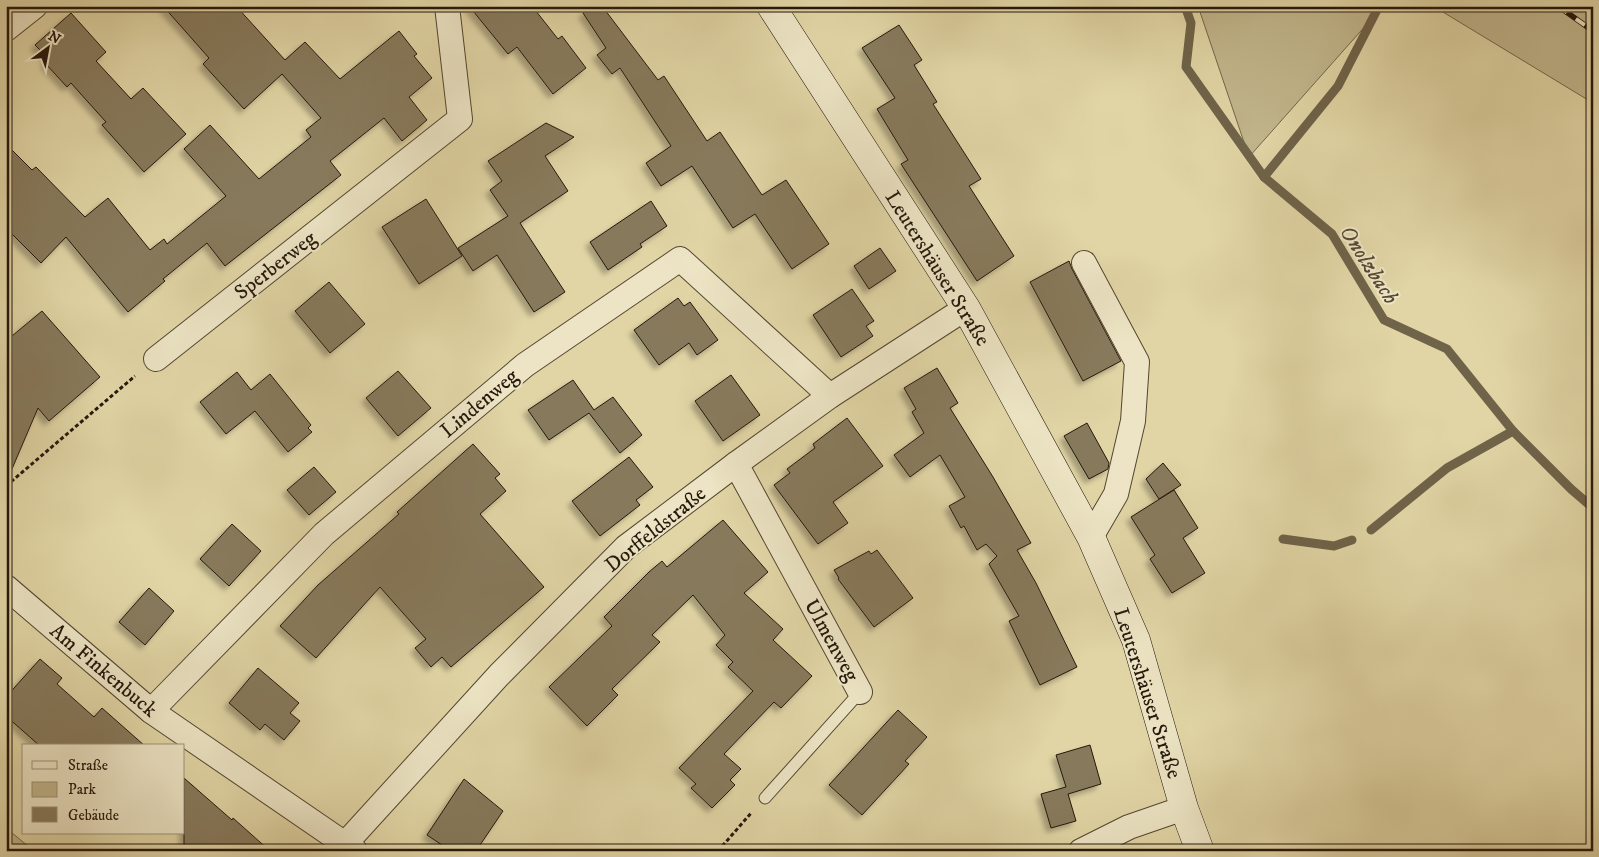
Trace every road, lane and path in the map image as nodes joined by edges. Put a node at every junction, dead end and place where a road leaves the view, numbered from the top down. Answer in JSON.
{"nodes":[{"id":1,"x":35,"y":6,"type":"edge"},
{"id":2,"x":447,"y":6,"type":"edge"},
{"id":3,"x":771,"y":6,"type":"edge"},
{"id":4,"x":6,"y":29,"type":"edge"},
{"id":5,"x":1084,"y":263,"type":"dead end"},
{"id":6,"x":966,"y":308,"type":"junction"},
{"id":7,"x":156,"y":359,"type":"joint"},
{"id":8,"x":830,"y":396,"type":"junction"},
{"id":9,"x":736,"y":464,"type":"junction"},
{"id":10,"x":6,"y":486,"type":"edge"},
{"id":11,"x":1091,"y":537,"type":"junction"},
{"id":12,"x":6,"y":587,"type":"edge"},
{"id":13,"x":860,"y":692,"type":"joint"},
{"id":14,"x":151,"y":712,"type":"junction"},
{"id":15,"x":765,"y":798,"type":"joint"},
{"id":16,"x":1184,"y":808,"type":"junction"},
{"id":17,"x":350,"y":848,"type":"edge"},
{"id":18,"x":718,"y":851,"type":"edge"},
{"id":19,"x":1081,"y":851,"type":"edge"},
{"id":20,"x":1200,"y":851,"type":"edge"}],
"edges":[{"from":1,"to":4,"type":"street"},
{"from":2,"to":7,"type":"street","name":"Sperberweg"},
{"from":3,"to":6,"type":"main road","name":"Leutershäuser Straße"},
{"from":5,"to":11,"type":"street"},
{"from":6,"to":8,"type":"street","name":"Dorffeldstraße"},
{"from":6,"to":11,"type":"main road","name":"Leutershäuser Straße"},
{"from":7,"to":10,"type":"path"},
{"from":8,"to":9,"type":"street","name":"Dorffeldstraße"},
{"from":8,"to":14,"type":"street","name":"Lindenweg"},
{"from":9,"to":13,"type":"street","name":"Ulmenweg"},
{"from":9,"to":17,"type":"street","name":"Dorffeldstraße"},
{"from":11,"to":16,"type":"main road","name":"Leutershäuser Straße"},
{"from":12,"to":14,"type":"street","name":"Am Finkenbuck"},
{"from":13,"to":15,"type":"lane","name":"Ulmenweg"},
{"from":14,"to":17,"type":"street","name":"Am Finkenbuck"},
{"from":15,"to":18,"type":"path"},
{"from":16,"to":19,"type":"street"},
{"from":16,"to":20,"type":"main road","name":"Leutershäuser Straße"}]}
